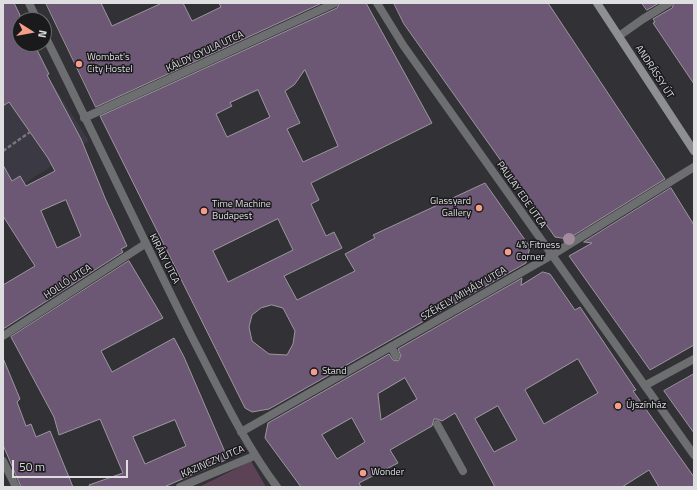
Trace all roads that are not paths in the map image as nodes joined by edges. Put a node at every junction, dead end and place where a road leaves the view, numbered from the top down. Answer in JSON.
{"nodes":[{"id":1,"x":335,"y":3,"type":"edge"},
{"id":2,"x":377,"y":3,"type":"edge"},
{"id":3,"x":597,"y":3,"type":"edge"},
{"id":4,"x":669,"y":3,"type":"edge"},
{"id":5,"x":620,"y":36,"type":"junction"},
{"id":6,"x":52,"y":51,"type":"edge"},
{"id":7,"x":84,"y":118,"type":"junction"},
{"id":8,"x":694,"y":151,"type":"edge"},
{"id":9,"x":694,"y":167,"type":"edge"},
{"id":10,"x":145,"y":244,"type":"junction"},
{"id":11,"x":552,"y":255,"type":"junction"},
{"id":12,"x":3,"y":336,"type":"edge"},
{"id":13,"x":391,"y":347,"type":"junction"},
{"id":14,"x":396,"y":356,"type":"dead end"},
{"id":15,"x":694,"y":359,"type":"edge"},
{"id":16,"x":646,"y":385,"type":"junction"},
{"id":17,"x":437,"y":424,"type":"dead end"},
{"id":18,"x":241,"y":432,"type":"junction"},
{"id":19,"x":694,"y":455,"type":"edge"},
{"id":20,"x":254,"y":456,"type":"junction"},
{"id":21,"x":3,"y":461,"type":"edge"},
{"id":22,"x":463,"y":471,"type":"dead end"},
{"id":23,"x":16,"y":487,"type":"edge"},
{"id":24,"x":180,"y":487,"type":"edge"},
{"id":25,"x":277,"y":487,"type":"edge"}],
"edges":[{"from":1,"to":7,"type":"street","name":"KÁLDY GYULA UTCA"},
{"from":2,"to":11,"type":"street","name":"PAULAY EDE UTCA"},
{"from":3,"to":5,"type":"main road","name":"ANDRÁSSY ÚT"},
{"from":4,"to":5,"type":"street"},
{"from":5,"to":8,"type":"main road","name":"ANDRÁSSY ÚT"},
{"from":6,"to":7,"type":"street","name":"KIRÁLY UTCA"},
{"from":7,"to":10,"type":"street","name":"KIRÁLY UTCA"},
{"from":9,"to":11,"type":"street","name":"SZÉKELY MIHÁLY UTCA"},
{"from":10,"to":12,"type":"street","name":"HOLLÓ UTCA"},
{"from":10,"to":18,"type":"street","name":"KIRÁLY UTCA"},
{"from":11,"to":13,"type":"street","name":"SZÉKELY MIHÁLY UTCA"},
{"from":11,"to":16,"type":"street","name":"PAULAY EDE UTCA"},
{"from":13,"to":14,"type":"street"},
{"from":13,"to":18,"type":"street","name":"SZÉKELY MIHÁLY UTCA"},
{"from":15,"to":16,"type":"street"},
{"from":16,"to":19,"type":"street","name":"PAULAY EDE UTCA"},
{"from":17,"to":22,"type":"street"},
{"from":18,"to":20,"type":"street","name":"KIRÁLY UTCA"},
{"from":20,"to":24,"type":"street","name":"KAZINCZY UTCA"},
{"from":20,"to":25,"type":"street","name":"KIRÁLY UTCA"},
{"from":21,"to":23,"type":"street"}]}
